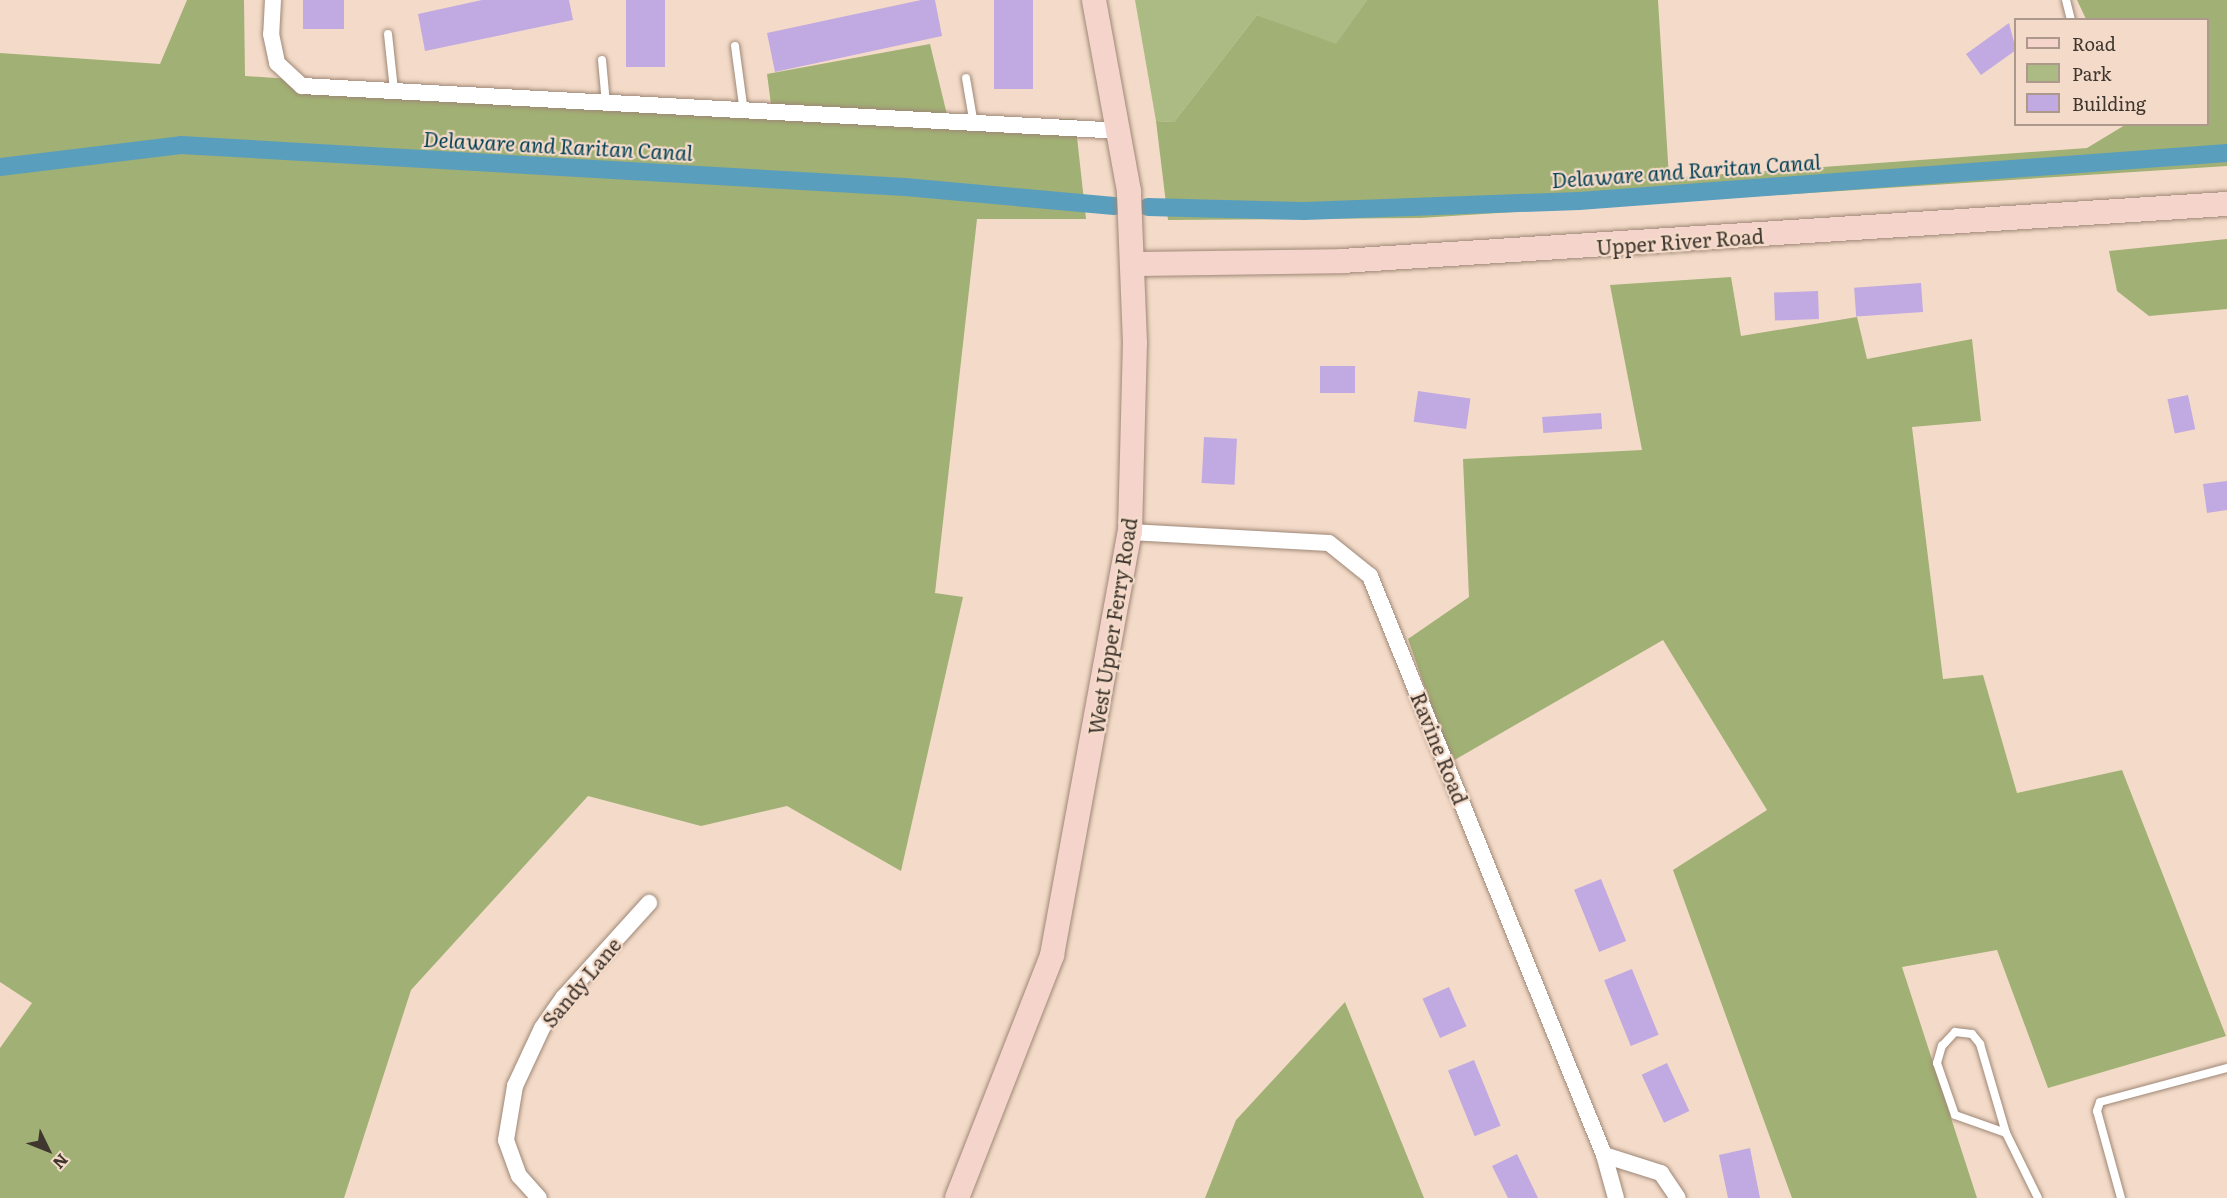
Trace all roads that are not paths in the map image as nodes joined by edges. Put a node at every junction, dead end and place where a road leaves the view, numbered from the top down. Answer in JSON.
{"nodes":[{"id":1,"x":273,"y":0,"type":"edge"},
{"id":2,"x":1094,"y":0,"type":"edge"},
{"id":3,"x":2066,"y":0,"type":"edge"},
{"id":4,"x":2070,"y":18,"type":"edge"},
{"id":5,"x":388,"y":34,"type":"dead end"},
{"id":6,"x":735,"y":46,"type":"dead end"},
{"id":7,"x":602,"y":60,"type":"dead end"},
{"id":8,"x":966,"y":78,"type":"dead end"},
{"id":9,"x":394,"y":90,"type":"junction"},
{"id":10,"x":606,"y":105,"type":"junction"},
{"id":11,"x":744,"y":113,"type":"junction"},
{"id":12,"x":974,"y":125,"type":"junction"},
{"id":13,"x":1121,"y":131,"type":"junction"},
{"id":14,"x":2227,"y":204,"type":"edge"},
{"id":15,"x":1132,"y":264,"type":"junction"},
{"id":16,"x":1130,"y":532,"type":"junction"},
{"id":17,"x":649,"y":903,"type":"dead end"},
{"id":18,"x":2227,"y":1068,"type":"edge"},
{"id":19,"x":2006,"y":1133,"type":"junction"},
{"id":20,"x":1604,"y":1155,"type":"junction"},
{"id":21,"x":539,"y":1198,"type":"edge"},
{"id":22,"x":957,"y":1198,"type":"edge"},
{"id":23,"x":1616,"y":1198,"type":"edge"},
{"id":24,"x":1678,"y":1198,"type":"edge"},
{"id":25,"x":2038,"y":1198,"type":"edge"},
{"id":26,"x":2121,"y":1198,"type":"edge"}],
"edges":[{"from":1,"to":9,"type":"street"},
{"from":2,"to":13,"type":"main road","name":"West Upper Ferry Road"},
{"from":3,"to":4,"type":"lane"},
{"from":5,"to":9,"type":"lane"},
{"from":6,"to":11,"type":"lane"},
{"from":7,"to":10,"type":"lane"},
{"from":8,"to":12,"type":"lane"},
{"from":9,"to":10,"type":"street"},
{"from":10,"to":11,"type":"street"},
{"from":11,"to":12,"type":"street"},
{"from":12,"to":13,"type":"street"},
{"from":13,"to":15,"type":"main road","name":"West Upper Ferry Road"},
{"from":14,"to":15,"type":"main road","name":"Upper River Road"},
{"from":15,"to":16,"type":"main road","name":"West Upper Ferry Road"},
{"from":16,"to":20,"type":"street","name":"Ravine Road"},
{"from":16,"to":22,"type":"main road","name":"West Upper Ferry Road"},
{"from":17,"to":21,"type":"street","name":"Sandy Lane"},
{"from":18,"to":26,"type":"lane"},
{"from":19,"to":19,"type":"lane"},
{"from":19,"to":25,"type":"lane"},
{"from":20,"to":23,"type":"street","name":"Ravine Road"},
{"from":20,"to":24,"type":"street"}]}
